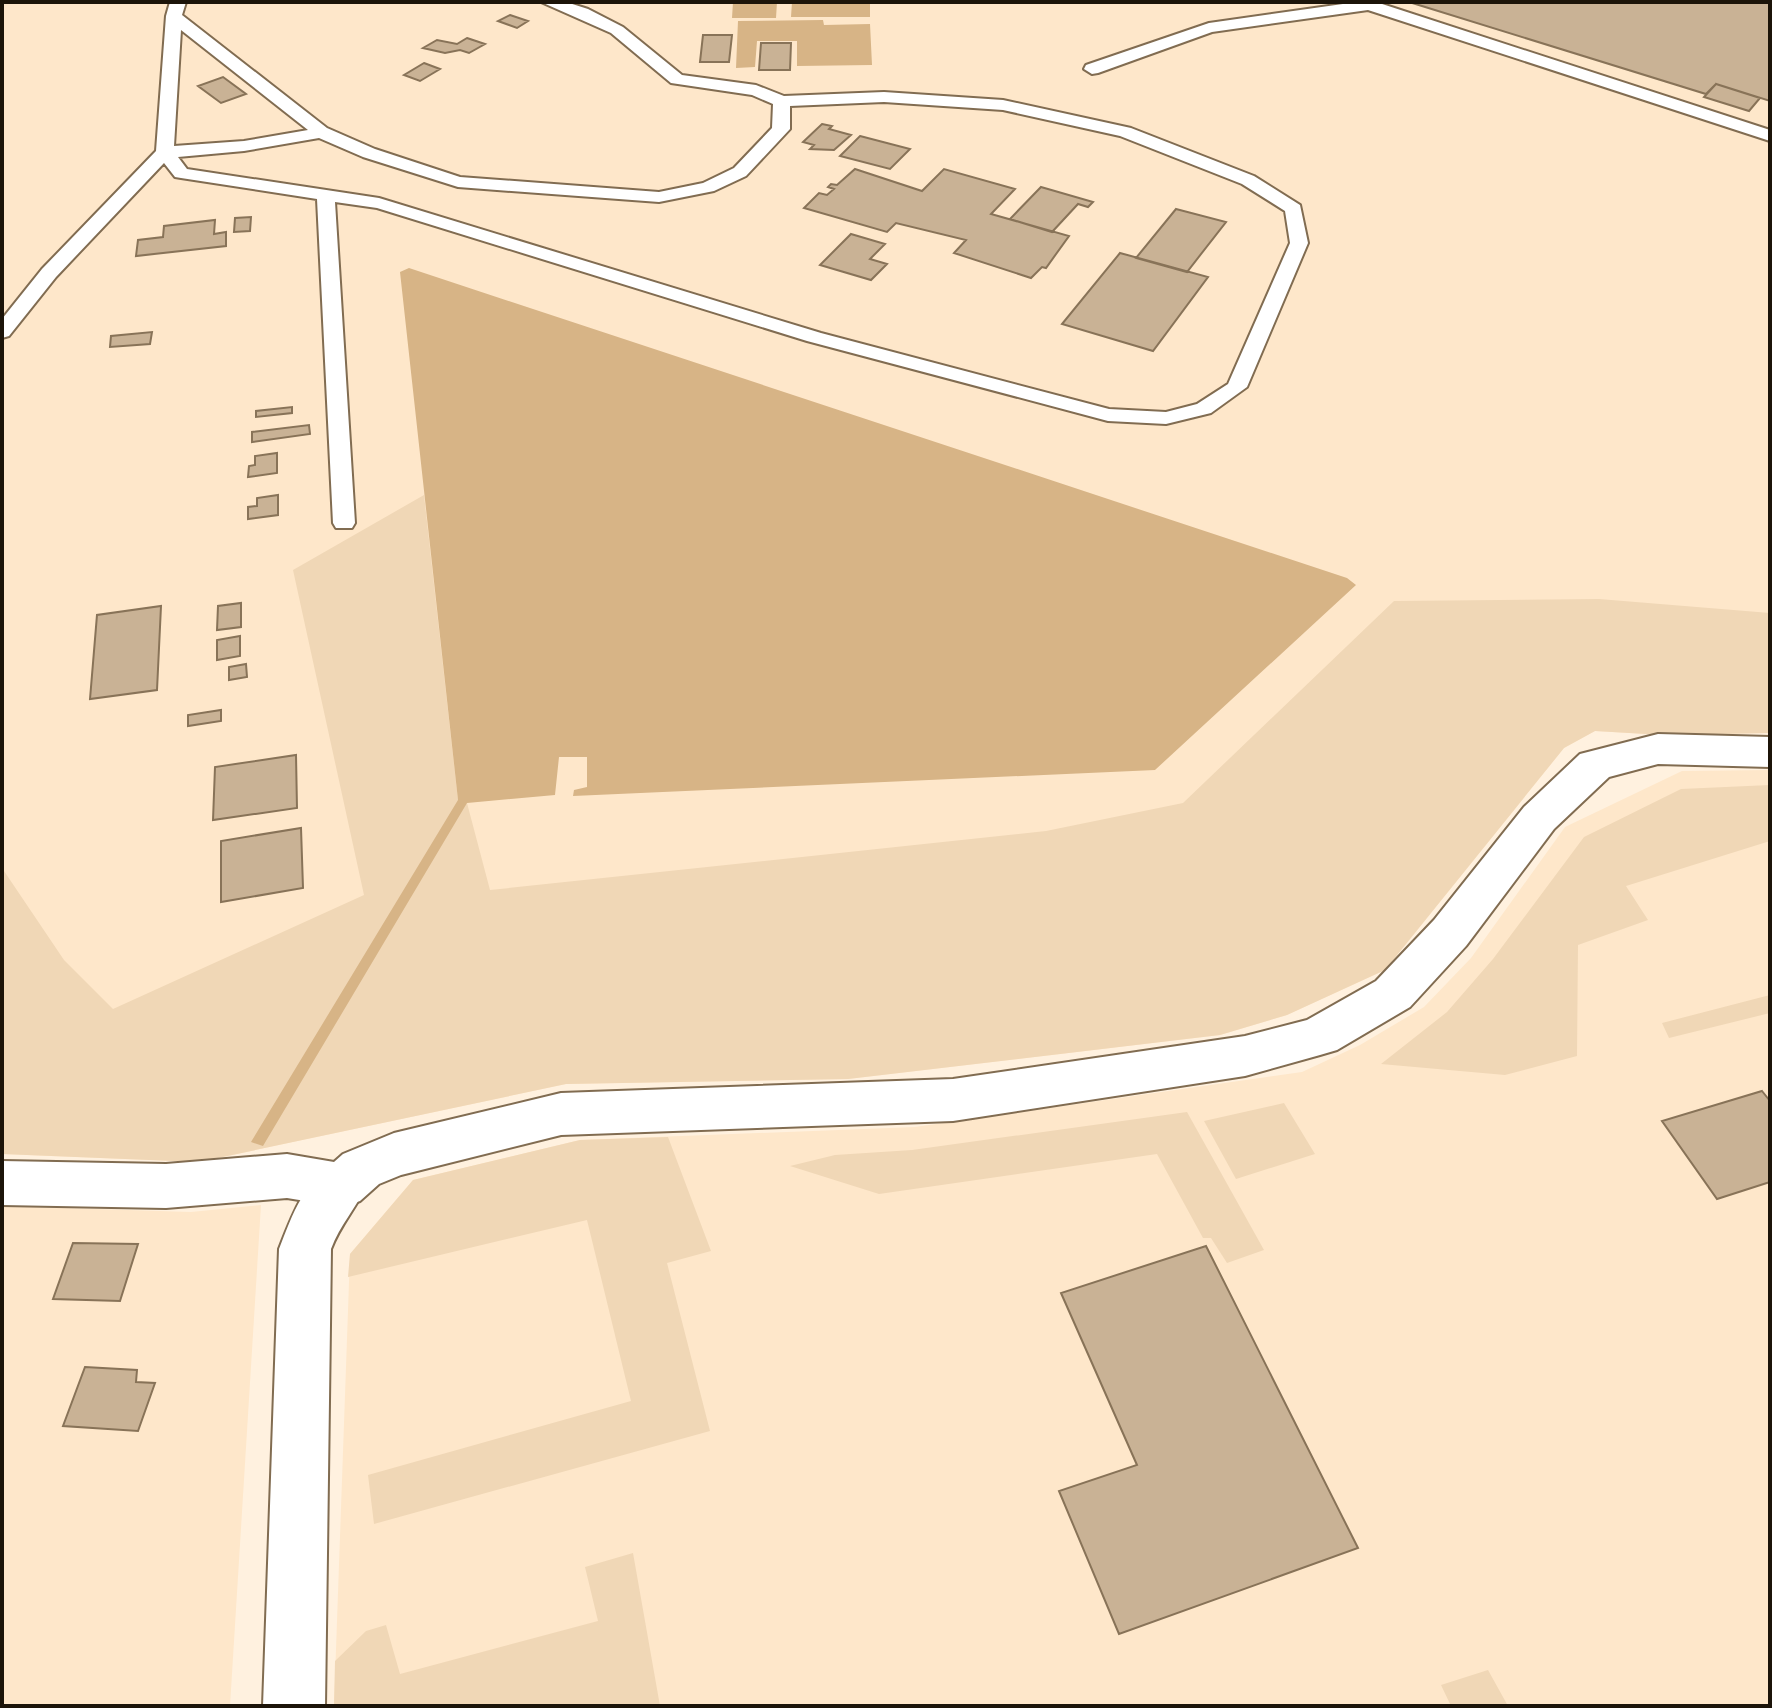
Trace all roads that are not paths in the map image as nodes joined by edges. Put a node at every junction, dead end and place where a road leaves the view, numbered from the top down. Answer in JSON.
{"nodes":[{"id":1,"x":549,"y":2,"type":"edge"},
{"id":2,"x":176,"y":9,"type":"edge"},
{"id":3,"x":1092,"y":69,"type":"dead end"},
{"id":4,"x":782,"y":101,"type":"junction"},
{"id":5,"x":321,"y":132,"type":"junction"},
{"id":6,"x":1770,"y":136,"type":"edge"},
{"id":7,"x":165,"y":152,"type":"junction"},
{"id":8,"x":326,"y":196,"type":"junction"},
{"id":9,"x":2,"y":332,"type":"edge"},
{"id":10,"x":344,"y":523,"type":"dead end"},
{"id":11,"x":1770,"y":752,"type":"edge"},
{"id":12,"x":2,"y":1183,"type":"edge"},
{"id":13,"x":342,"y":1185,"type":"junction"},
{"id":14,"x":294,"y":1706,"type":"edge"}],
"edges":[{"from":1,"to":4,"type":"lane"},
{"from":2,"to":5,"type":"lane"},
{"from":2,"to":7,"type":"lane"},
{"from":3,"to":6,"type":"lane"},
{"from":4,"to":5,"type":"lane"},
{"from":4,"to":8,"type":"lane"},
{"from":5,"to":7,"type":"lane"},
{"from":7,"to":8,"type":"lane"},
{"from":7,"to":9,"type":"lane"},
{"from":8,"to":10,"type":"lane"},
{"from":11,"to":13,"type":"street"},
{"from":12,"to":13,"type":"street"},
{"from":13,"to":14,"type":"street"}]}
